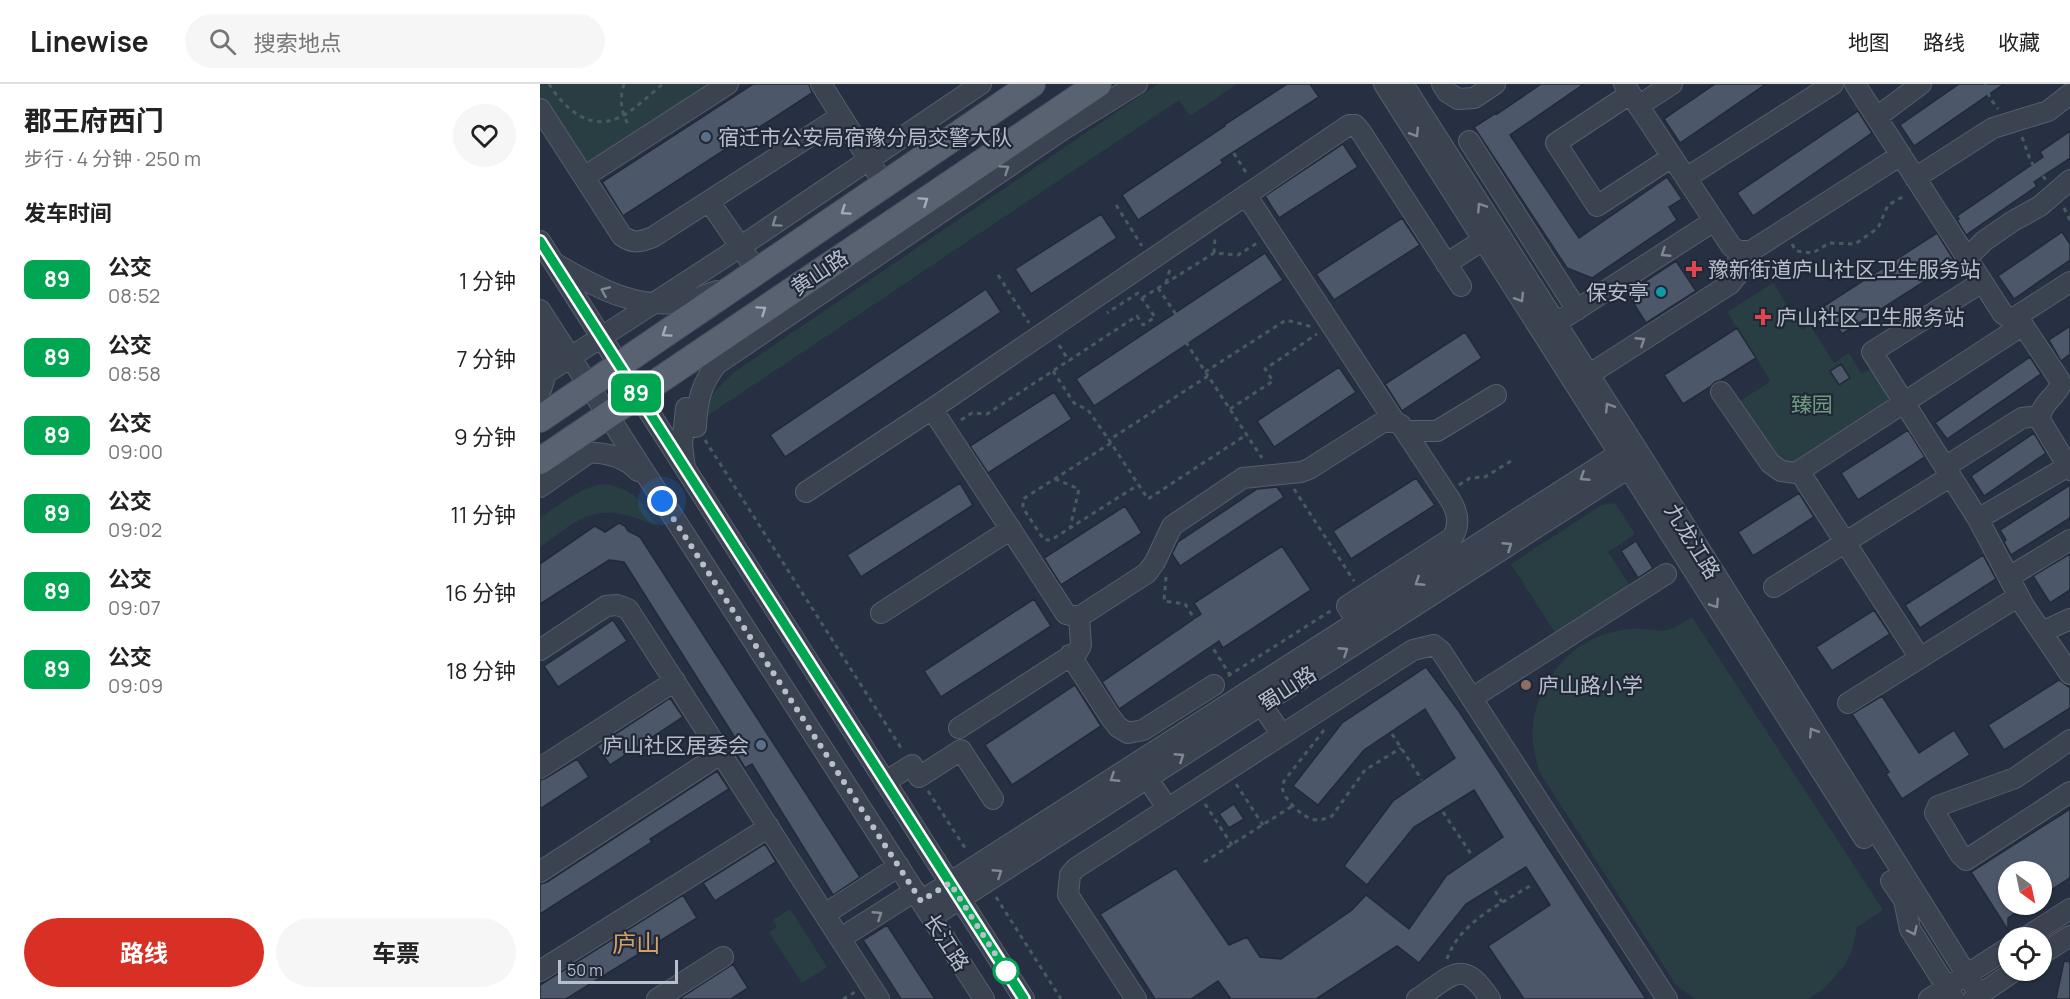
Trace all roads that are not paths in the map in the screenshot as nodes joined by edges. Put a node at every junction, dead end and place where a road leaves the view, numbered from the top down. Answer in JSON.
{"nodes":[{"id":1,"x":728,"y":84,"type":"edge"},
{"id":2,"x":821,"y":84,"type":"edge"},
{"id":3,"x":981,"y":84,"type":"edge"},
{"id":4,"x":1032,"y":84,"type":"edge"},
{"id":5,"x":1098,"y":84,"type":"edge"},
{"id":6,"x":1137,"y":84,"type":"edge"},
{"id":7,"x":1384,"y":84,"type":"edge"},
{"id":8,"x":1403,"y":84,"type":"edge"},
{"id":9,"x":1442,"y":84,"type":"edge"},
{"id":10,"x":1495,"y":84,"type":"edge"},
{"id":11,"x":1672,"y":84,"type":"edge"},
{"id":12,"x":1833,"y":84,"type":"edge"},
{"id":13,"x":1855,"y":84,"type":"edge"},
{"id":14,"x":1921,"y":84,"type":"edge"},
{"id":15,"x":2070,"y":94,"type":"edge"},
{"id":16,"x":1631,"y":95,"type":"edge"},
{"id":17,"x":997,"y":108,"type":"junction"},
{"id":18,"x":540,"y":109,"type":"edge"},
{"id":19,"x":841,"y":116,"type":"junction"},
{"id":20,"x":1876,"y":117,"type":"junction"},
{"id":21,"x":1469,"y":141,"type":"dead end"},
{"id":22,"x":1901,"y":155,"type":"junction"},
{"id":23,"x":1672,"y":157,"type":"junction"},
{"id":24,"x":868,"y":160,"type":"junction"},
{"id":25,"x":584,"y":177,"type":"junction"},
{"id":26,"x":1686,"y":178,"type":"junction"},
{"id":27,"x":2070,"y":180,"type":"edge"},
{"id":28,"x":1918,"y":182,"type":"junction"},
{"id":29,"x":884,"y":184,"type":"junction"},
{"id":30,"x":1251,"y":192,"type":"junction"},
{"id":31,"x":710,"y":201,"type":"junction"},
{"id":32,"x":1714,"y":221,"type":"junction"},
{"id":33,"x":1490,"y":236,"type":"junction"},
{"id":34,"x":540,"y":241,"type":"edge"},
{"id":35,"x":740,"y":247,"type":"junction"},
{"id":36,"x":1738,"y":251,"type":"junction"},
{"id":37,"x":1967,"y":258,"type":"junction"},
{"id":38,"x":554,"y":263,"type":"junction"},
{"id":39,"x":1446,"y":264,"type":"junction"},
{"id":40,"x":749,"y":276,"type":"junction"},
{"id":41,"x":1982,"y":282,"type":"junction"},
{"id":42,"x":2070,"y":282,"type":"edge"},
{"id":43,"x":1461,"y":286,"type":"dead end"},
{"id":44,"x":651,"y":304,"type":"junction"},
{"id":45,"x":540,"y":309,"type":"edge"},
{"id":46,"x":1577,"y":310,"type":"junction"},
{"id":47,"x":540,"y":322,"type":"edge"},
{"id":48,"x":2017,"y":323,"type":"junction"},
{"id":49,"x":1549,"y":328,"type":"junction"},
{"id":50,"x":731,"y":331,"type":"junction"},
{"id":51,"x":601,"y":337,"type":"junction"},
{"id":52,"x":570,"y":358,"type":"junction"},
{"id":53,"x":618,"y":365,"type":"junction"},
{"id":54,"x":2064,"y":377,"type":"edge"},
{"id":55,"x":1581,"y":380,"type":"junction"},
{"id":56,"x":542,"y":381,"type":"edge"},
{"id":57,"x":588,"y":386,"type":"junction"},
{"id":58,"x":1721,"y":392,"type":"dead end"},
{"id":59,"x":637,"y":395,"type":"junction"},
{"id":60,"x":1496,"y":395,"type":"dead end"},
{"id":61,"x":1904,"y":402,"type":"junction"},
{"id":62,"x":932,"y":409,"type":"junction"},
{"id":63,"x":607,"y":415,"type":"junction"},
{"id":64,"x":2040,"y":416,"type":"junction"},
{"id":65,"x":540,"y":418,"type":"edge"},
{"id":66,"x":1400,"y":426,"type":"junction"},
{"id":67,"x":696,"y":427,"type":"road end"},
{"id":68,"x":590,"y":452,"type":"junction"},
{"id":69,"x":1631,"y":457,"type":"junction"},
{"id":70,"x":540,"y":463,"type":"edge"},
{"id":71,"x":2069,"y":467,"type":"edge"},
{"id":72,"x":685,"y":471,"type":"junction"},
{"id":73,"x":1799,"y":471,"type":"junction"},
{"id":74,"x":1948,"y":471,"type":"junction"},
{"id":75,"x":649,"y":481,"type":"junction"},
{"id":76,"x":540,"y":487,"type":"edge"},
{"id":77,"x":806,"y":492,"type":"dead end"},
{"id":78,"x":1978,"y":519,"type":"junction"},
{"id":79,"x":1011,"y":529,"type":"junction"},
{"id":80,"x":2070,"y":540,"type":"edge"},
{"id":81,"x":1846,"y":541,"type":"junction"},
{"id":82,"x":1666,"y":574,"type":"dead end"},
{"id":83,"x":2009,"y":577,"type":"junction"},
{"id":84,"x":1774,"y":587,"type":"dead end"},
{"id":85,"x":2019,"y":596,"type":"junction"},
{"id":86,"x":881,"y":613,"type":"dead end"},
{"id":87,"x":1079,"y":617,"type":"junction"},
{"id":88,"x":2070,"y":619,"type":"edge"},
{"id":89,"x":1362,"y":629,"type":"junction"},
{"id":90,"x":2042,"y":632,"type":"junction"},
{"id":91,"x":540,"y":650,"type":"edge"},
{"id":92,"x":1070,"y":655,"type":"junction"},
{"id":93,"x":1920,"y":658,"type":"junction"},
{"id":94,"x":2070,"y":674,"type":"edge"},
{"id":95,"x":1222,"y":680,"type":"road end"},
{"id":96,"x":675,"y":681,"type":"junction"},
{"id":97,"x":1472,"y":698,"type":"junction"},
{"id":98,"x":1848,"y":703,"type":"dead end"},
{"id":99,"x":1261,"y":704,"type":"junction"},
{"id":100,"x":959,"y":728,"type":"dead end"},
{"id":101,"x":1282,"y":735,"type":"junction"},
{"id":102,"x":2070,"y":740,"type":"edge"},
{"id":103,"x":722,"y":753,"type":"junction"},
{"id":104,"x":540,"y":768,"type":"edge"},
{"id":105,"x":1147,"y":778,"type":"junction"},
{"id":106,"x":885,"y":782,"type":"junction"},
{"id":107,"x":2070,"y":792,"type":"edge"},
{"id":108,"x":993,"y":799,"type":"dead end"},
{"id":109,"x":1168,"y":809,"type":"junction"},
{"id":110,"x":769,"y":827,"type":"junction"},
{"id":111,"x":898,"y":867,"type":"junction"},
{"id":112,"x":540,"y":872,"type":"edge"},
{"id":113,"x":955,"y":890,"type":"junction"},
{"id":114,"x":922,"y":903,"type":"junction"},
{"id":115,"x":2070,"y":909,"type":"edge"},
{"id":116,"x":825,"y":914,"type":"junction"},
{"id":117,"x":2042,"y":927,"type":"edge"},
{"id":118,"x":2070,"y":936,"type":"edge"},
{"id":119,"x":841,"y":938,"type":"junction"},
{"id":120,"x":2052,"y":948,"type":"edge"},
{"id":121,"x":1998,"y":954,"type":"edge"},
{"id":122,"x":723,"y":957,"type":"dead end"},
{"id":123,"x":540,"y":971,"type":"edge"},
{"id":124,"x":1966,"y":975,"type":"junction"},
{"id":125,"x":2001,"y":981,"type":"edge"},
{"id":126,"x":1950,"y":993,"type":"edge"},
{"id":127,"x":1978,"y":998,"type":"edge"},
{"id":128,"x":657,"y":999,"type":"edge"},
{"id":129,"x":879,"y":999,"type":"edge"},
{"id":130,"x":984,"y":999,"type":"edge"},
{"id":131,"x":1024,"y":999,"type":"edge"},
{"id":132,"x":1136,"y":999,"type":"edge"},
{"id":133,"x":1418,"y":999,"type":"edge"},
{"id":134,"x":1490,"y":999,"type":"edge"},
{"id":135,"x":1667,"y":999,"type":"edge"},
{"id":136,"x":1929,"y":999,"type":"edge"}],
"edges":[{"from":1,"to":25,"type":"street"},
{"from":2,"to":19,"type":"street"},
{"from":3,"to":17,"type":"street"},
{"from":3,"to":24,"type":"street"},
{"from":4,"to":17,"type":"main road","name":"黄山路"},
{"from":50,"to":5,"type":"main road","name":"黄山路","one_way":true},
{"from":67,"to":6,"type":"street","one_way":true},
{"from":7,"to":33,"type":"street","name":"九龙江路","one_way":true},
{"from":33,"to":8,"type":"street","name":"九龙江路","one_way":true},
{"from":9,"to":10,"type":"street"},
{"from":11,"to":16,"type":"street"},
{"from":12,"to":26,"type":"street"},
{"from":13,"to":20,"type":"street"},
{"from":14,"to":20,"type":"street"},
{"from":15,"to":28,"type":"street"},
{"from":16,"to":23,"type":"street"},
{"from":16,"to":23,"type":"street"},
{"from":17,"to":29,"type":"main road","name":"黄山路"},
{"from":18,"to":25,"type":"street"},
{"from":19,"to":24,"type":"street"},
{"from":19,"to":31,"type":"street"},
{"from":20,"to":22,"type":"street"},
{"from":21,"to":46,"type":"street"},
{"from":22,"to":28,"type":"street"},
{"from":22,"to":36,"type":"street"},
{"from":23,"to":26,"type":"street"},
{"from":24,"to":29,"type":"street"},
{"from":24,"to":35,"type":"street","one_way":true},
{"from":25,"to":31,"type":"street"},
{"from":26,"to":32,"type":"street"},
{"from":27,"to":37,"type":"street"},
{"from":28,"to":37,"type":"street"},
{"from":29,"to":40,"type":"main road","name":"黄山路","one_way":true},
{"from":30,"to":39,"type":"street"},
{"from":30,"to":62,"type":"street"},
{"from":30,"to":66,"type":"street"},
{"from":31,"to":35,"type":"street"},
{"from":32,"to":36,"type":"street"},
{"from":32,"to":46,"type":"street","one_way":true},
{"from":33,"to":39,"type":"street"},
{"from":33,"to":49,"type":"street","name":"九龙江路"},
{"from":34,"to":38,"type":"street","name":"长江路"},
{"from":35,"to":40,"type":"street"},
{"from":35,"to":44,"type":"street"},
{"from":55,"to":36,"type":"street","one_way":true},
{"from":37,"to":41,"type":"street"},
{"from":44,"to":38,"type":"street","one_way":true},
{"from":38,"to":51,"type":"street","name":"长江路"},
{"from":39,"to":43,"type":"street"},
{"from":40,"to":44,"type":"street"},
{"from":40,"to":53,"type":"main road","name":"黄山路","one_way":true},
{"from":41,"to":48,"type":"street"},
{"from":41,"to":61,"type":"street"},
{"from":42,"to":48,"type":"street"},
{"from":44,"to":51,"type":"street"},
{"from":45,"to":52,"type":"street","name":"长江路"},
{"from":46,"to":49,"type":"street"},
{"from":47,"to":56,"type":"street"},
{"from":48,"to":54,"type":"street"},
{"from":48,"to":61,"type":"street"},
{"from":49,"to":55,"type":"street","name":"九龙江路"},
{"from":50,"to":59,"type":"main road","name":"黄山路"},
{"from":50,"to":72,"type":"street"},
{"from":51,"to":52,"type":"street"},
{"from":51,"to":53,"type":"street","name":"长江路"},
{"from":52,"to":56,"type":"street"},
{"from":52,"to":57,"type":"street","name":"长江路"},
{"from":53,"to":57,"type":"main road","name":"黄山路"},
{"from":53,"to":59,"type":"street","name":"长江路"},
{"from":54,"to":64,"type":"street"},
{"from":55,"to":69,"type":"street","name":"九龙江路"},
{"from":57,"to":63,"type":"street","name":"长江路"},
{"from":57,"to":65,"type":"main road","name":"黄山路"},
{"from":58,"to":73,"type":"street"},
{"from":59,"to":63,"type":"main road","name":"黄山路"},
{"from":59,"to":72,"type":"street","name":"长江路"},
{"from":60,"to":66,"type":"street"},
{"from":61,"to":73,"type":"street"},
{"from":61,"to":74,"type":"street"},
{"from":62,"to":77,"type":"street"},
{"from":62,"to":79,"type":"street"},
{"from":63,"to":70,"type":"main road","name":"黄山路"},
{"from":63,"to":75,"type":"street","name":"长江路"},
{"from":64,"to":71,"type":"street"},
{"from":64,"to":74,"type":"street"},
{"from":66,"to":87,"type":"street"},
{"from":66,"to":89,"type":"street"},
{"from":68,"to":70,"type":"street"},
{"from":68,"to":75,"type":"street"},
{"from":68,"to":76,"type":"street"},
{"from":69,"to":89,"type":"street","name":"蜀山路"},
{"from":124,"to":69,"type":"street","name":"九龙江路","one_way":true},
{"from":69,"to":126,"type":"street","name":"九龙江路","one_way":true},
{"from":71,"to":78,"type":"street"},
{"from":72,"to":106,"type":"street","name":"长江路"},
{"from":73,"to":81,"type":"street"},
{"from":74,"to":78,"type":"street"},
{"from":74,"to":81,"type":"street"},
{"from":75,"to":111,"type":"street","name":"长江路"},
{"from":78,"to":83,"type":"street"},
{"from":79,"to":86,"type":"street"},
{"from":79,"to":87,"type":"street"},
{"from":80,"to":83,"type":"street"},
{"from":81,"to":84,"type":"street"},
{"from":81,"to":93,"type":"street"},
{"from":82,"to":97,"type":"street"},
{"from":83,"to":85,"type":"street"},
{"from":85,"to":90,"type":"street"},
{"from":85,"to":93,"type":"street"},
{"from":87,"to":92,"type":"street"},
{"from":88,"to":90,"type":"street"},
{"from":99,"to":89,"type":"street","name":"蜀山路","one_way":true},
{"from":89,"to":113,"type":"street","name":"蜀山路","one_way":true},
{"from":90,"to":94,"type":"street"},
{"from":91,"to":96,"type":"street"},
{"from":92,"to":95,"type":"street"},
{"from":92,"to":100,"type":"street"},
{"from":93,"to":98,"type":"street"},
{"from":96,"to":103,"type":"street"},
{"from":96,"to":104,"type":"street"},
{"from":97,"to":101,"type":"street"},
{"from":97,"to":135,"type":"street"},
{"from":99,"to":101,"type":"street"},
{"from":105,"to":99,"type":"street","name":"蜀山路","one_way":true},
{"from":101,"to":109,"type":"street"},
{"from":102,"to":107,"type":"street"},
{"from":103,"to":110,"type":"street"},
{"from":103,"to":112,"type":"street"},
{"from":105,"to":109,"type":"street"},
{"from":113,"to":105,"type":"street","name":"蜀山路","one_way":true},
{"from":106,"to":108,"type":"street"},
{"from":106,"to":113,"type":"street","name":"长江路"},
{"from":109,"to":132,"type":"street"},
{"from":110,"to":116,"type":"street"},
{"from":110,"to":123,"type":"street"},
{"from":111,"to":114,"type":"street","name":"长江路"},
{"from":111,"to":116,"type":"street"},
{"from":113,"to":114,"type":"street","name":"蜀山路"},
{"from":113,"to":131,"type":"street","name":"长江路"},
{"from":119,"to":114,"type":"street","name":"蜀山路","one_way":true},
{"from":114,"to":130,"type":"street","name":"长江路"},
{"from":115,"to":117,"type":"street"},
{"from":116,"to":119,"type":"street"},
{"from":118,"to":120,"type":"street"},
{"from":119,"to":129,"type":"street"},
{"from":121,"to":124,"type":"street"},
{"from":122,"to":128,"type":"street"},
{"from":124,"to":126,"type":"street"},
{"from":124,"to":127,"type":"street","name":"九龙江路"},
{"from":125,"to":127,"type":"street"},
{"from":126,"to":136,"type":"street"},
{"from":133,"to":134,"type":"street"}]}
